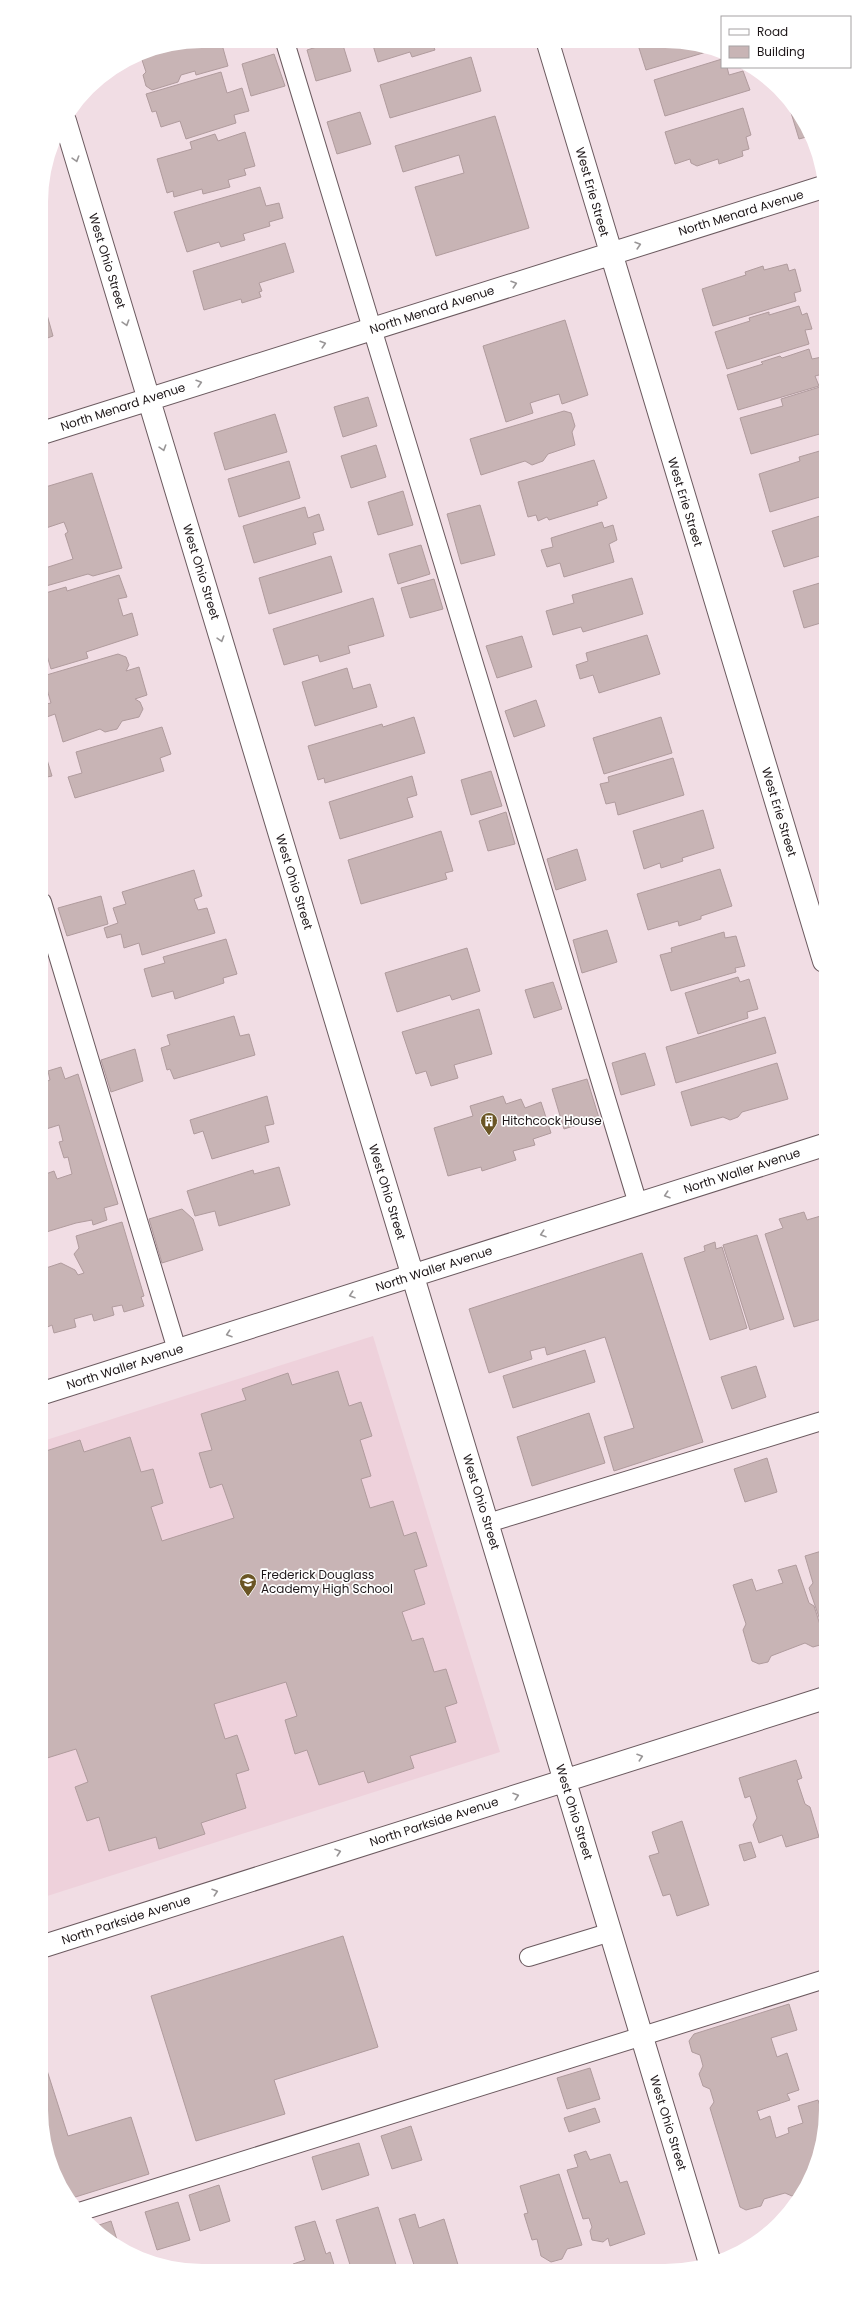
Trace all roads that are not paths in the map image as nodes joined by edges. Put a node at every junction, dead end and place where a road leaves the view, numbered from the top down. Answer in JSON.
{"nodes":[{"id":1,"x":287,"y":48,"type":"edge"},
{"id":2,"x":549,"y":48,"type":"edge"},
{"id":3,"x":67,"y":128,"type":"edge"},
{"id":4,"x":819,"y":188,"type":"edge"},
{"id":5,"x":610,"y":254,"type":"junction"},
{"id":6,"x":371,"y":329,"type":"junction"},
{"id":7,"x":149,"y":399,"type":"junction"},
{"id":8,"x":48,"y":431,"type":"edge"},
{"id":9,"x":48,"y":922,"type":"edge"},
{"id":10,"x":819,"y":944,"type":"edge"},
{"id":11,"x":819,"y":1147,"type":"edge"},
{"id":12,"x":638,"y":1204,"type":"junction"},
{"id":13,"x":412,"y":1276,"type":"junction"},
{"id":14,"x":177,"y":1350,"type":"junction"},
{"id":15,"x":48,"y":1391,"type":"edge"},
{"id":16,"x":819,"y":1422,"type":"edge"},
{"id":17,"x":488,"y":1523,"type":"junction"},
{"id":18,"x":819,"y":1700,"type":"edge"},
{"id":19,"x":565,"y":1780,"type":"junction"},
{"id":20,"x":611,"y":1932,"type":"junction"},
{"id":21,"x":48,"y":1945,"type":"edge"},
{"id":22,"x":529,"y":1957,"type":"dead end"},
{"id":23,"x":819,"y":1981,"type":"edge"},
{"id":24,"x":642,"y":2036,"type":"junction"},
{"id":25,"x":85,"y":2210,"type":"edge"},
{"id":26,"x":708,"y":2258,"type":"edge"}],
"edges":[{"from":1,"to":6,"type":"lane"},
{"from":2,"to":5,"type":"street","name":"West Erie Street"},
{"from":3,"to":7,"type":"street","name":"West Ohio Street","one_way":true},
{"from":5,"to":4,"type":"street","name":"North Menard Avenue","one_way":true},
{"from":6,"to":5,"type":"street","name":"North Menard Avenue","one_way":true},
{"from":5,"to":10,"type":"street","name":"West Erie Street"},
{"from":7,"to":6,"type":"street","name":"North Menard Avenue","one_way":true},
{"from":6,"to":12,"type":"lane"},
{"from":7,"to":8,"type":"street","name":"North Menard Avenue"},
{"from":7,"to":13,"type":"street","name":"West Ohio Street","one_way":true},
{"from":9,"to":14,"type":"lane"},
{"from":11,"to":12,"type":"street","name":"North Waller Avenue","one_way":true},
{"from":12,"to":13,"type":"street","name":"North Waller Avenue","one_way":true},
{"from":13,"to":14,"type":"street","name":"North Waller Avenue","one_way":true},
{"from":13,"to":17,"type":"street","name":"West Ohio Street"},
{"from":14,"to":15,"type":"street","name":"North Waller Avenue"},
{"from":16,"to":17,"type":"lane"},
{"from":17,"to":19,"type":"street","name":"West Ohio Street"},
{"from":19,"to":18,"type":"street","name":"North Parkside Avenue","one_way":true},
{"from":19,"to":20,"type":"street","name":"West Ohio Street"},
{"from":21,"to":19,"type":"street","name":"North Parkside Avenue","one_way":true},
{"from":20,"to":22,"type":"lane"},
{"from":20,"to":24,"type":"street","name":"West Ohio Street"},
{"from":23,"to":24,"type":"lane"},
{"from":24,"to":25,"type":"lane"},
{"from":24,"to":26,"type":"street","name":"West Ohio Street"}]}
